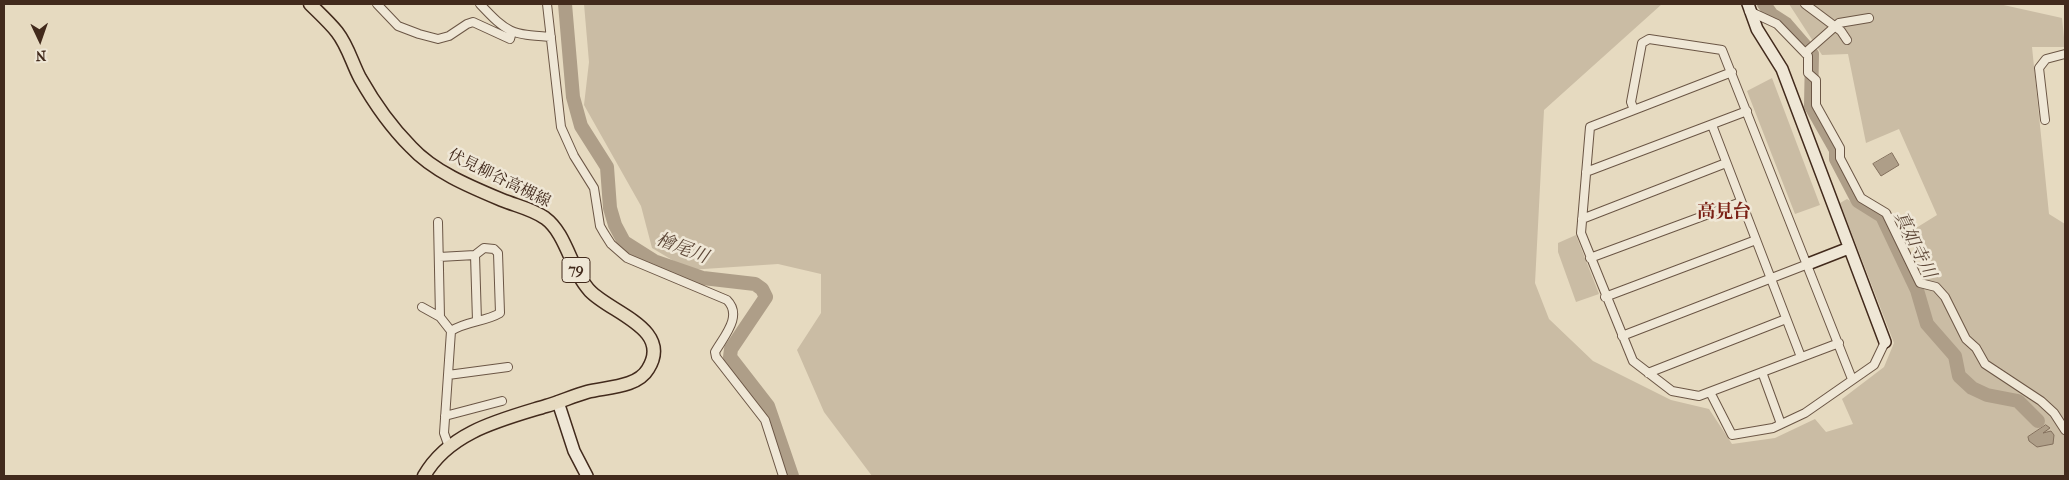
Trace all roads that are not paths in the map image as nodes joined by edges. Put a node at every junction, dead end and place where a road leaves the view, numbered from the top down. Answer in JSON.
{"nodes":[{"id":1,"x":310,"y":4,"type":"edge"},
{"id":2,"x":377,"y":4,"type":"edge"},
{"id":3,"x":480,"y":4,"type":"edge"},
{"id":4,"x":547,"y":4,"type":"edge"},
{"id":5,"x":1805,"y":4,"type":"edge"},
{"id":6,"x":1749,"y":8,"type":"edge"},
{"id":7,"x":1869,"y":18,"type":"dead end"},
{"id":8,"x":1835,"y":26,"type":"junction"},
{"id":9,"x":512,"y":32,"type":"junction"},
{"id":10,"x":552,"y":37,"type":"junction"},
{"id":11,"x":1847,"y":40,"type":"dead end"},
{"id":12,"x":1805,"y":53,"type":"junction"},
{"id":13,"x":2065,"y":54,"type":"edge"},
{"id":14,"x":1732,"y":72,"type":"junction"},
{"id":15,"x":1634,"y":110,"type":"junction"},
{"id":16,"x":1747,"y":111,"type":"junction"},
{"id":17,"x":2045,"y":120,"type":"dead end"},
{"id":18,"x":1712,"y":124,"type":"junction"},
{"id":19,"x":1726,"y":163,"type":"junction"},
{"id":20,"x":1586,"y":172,"type":"junction"},
{"id":21,"x":1741,"y":202,"type":"junction"},
{"id":22,"x":1582,"y":218,"type":"junction"},
{"id":23,"x":438,"y":222,"type":"dead end"},
{"id":24,"x":1756,"y":240,"type":"junction"},
{"id":25,"x":1850,"y":248,"type":"junction"},
{"id":26,"x":475,"y":255,"type":"junction"},
{"id":27,"x":439,"y":257,"type":"junction"},
{"id":28,"x":1590,"y":258,"type":"junction"},
{"id":29,"x":1808,"y":264,"type":"junction"},
{"id":30,"x":1771,"y":278,"type":"junction"},
{"id":31,"x":1605,"y":297,"type":"junction"},
{"id":32,"x":422,"y":307,"type":"dead end"},
{"id":33,"x":440,"y":317,"type":"junction"},
{"id":34,"x":1786,"y":319,"type":"junction"},
{"id":35,"x":477,"y":321,"type":"junction"},
{"id":36,"x":451,"y":331,"type":"junction"},
{"id":37,"x":1622,"y":336,"type":"junction"},
{"id":38,"x":1885,"y":342,"type":"joint"},
{"id":39,"x":1838,"y":343,"type":"junction"},
{"id":40,"x":1801,"y":357,"type":"junction"},
{"id":41,"x":508,"y":367,"type":"dead end"},
{"id":42,"x":1762,"y":372,"type":"junction"},
{"id":43,"x":1648,"y":373,"type":"junction"},
{"id":44,"x":448,"y":376,"type":"junction"},
{"id":45,"x":1852,"y":379,"type":"junction"},
{"id":46,"x":1710,"y":392,"type":"junction"},
{"id":47,"x":502,"y":401,"type":"dead end"},
{"id":48,"x":558,"y":402,"type":"junction"},
{"id":49,"x":445,"y":416,"type":"junction"},
{"id":50,"x":1781,"y":424,"type":"junction"},
{"id":51,"x":2065,"y":430,"type":"edge"},
{"id":52,"x":449,"y":447,"type":"junction"},
{"id":53,"x":424,"y":476,"type":"edge"},
{"id":54,"x":587,"y":476,"type":"edge"},
{"id":55,"x":783,"y":476,"type":"edge"}],
"edges":[{"from":1,"to":48,"type":"main road","name":"伏見柳谷高槻線","number":"79"},
{"from":2,"to":9,"type":"street"},
{"from":3,"to":9,"type":"street"},
{"from":4,"to":10,"type":"street"},
{"from":5,"to":8,"type":"street"},
{"from":6,"to":12,"type":"street"},
{"from":6,"to":25,"type":"street"},
{"from":7,"to":8,"type":"street"},
{"from":8,"to":11,"type":"street"},
{"from":8,"to":12,"type":"street"},
{"from":9,"to":10,"type":"street"},
{"from":10,"to":55,"type":"street"},
{"from":12,"to":51,"type":"street"},
{"from":13,"to":17,"type":"street"},
{"from":14,"to":15,"type":"street"},
{"from":14,"to":15,"type":"street"},
{"from":14,"to":16,"type":"street"},
{"from":15,"to":20,"type":"street"},
{"from":16,"to":18,"type":"street"},
{"from":16,"to":29,"type":"street"},
{"from":18,"to":19,"type":"street"},
{"from":18,"to":20,"type":"street"},
{"from":19,"to":21,"type":"street"},
{"from":19,"to":22,"type":"street"},
{"from":20,"to":22,"type":"street"},
{"from":21,"to":24,"type":"street"},
{"from":21,"to":28,"type":"street"},
{"from":22,"to":28,"type":"street"},
{"from":23,"to":27,"type":"street"},
{"from":24,"to":30,"type":"street"},
{"from":24,"to":31,"type":"street"},
{"from":25,"to":29,"type":"street"},
{"from":25,"to":38,"type":"street"},
{"from":26,"to":27,"type":"street"},
{"from":26,"to":35,"type":"street"},
{"from":26,"to":35,"type":"street"},
{"from":27,"to":33,"type":"street"},
{"from":28,"to":31,"type":"street"},
{"from":29,"to":30,"type":"street"},
{"from":29,"to":39,"type":"street"},
{"from":30,"to":34,"type":"street"},
{"from":30,"to":37,"type":"street"},
{"from":31,"to":37,"type":"street"},
{"from":32,"to":33,"type":"street"},
{"from":33,"to":36,"type":"street"},
{"from":34,"to":40,"type":"street"},
{"from":34,"to":43,"type":"street"},
{"from":35,"to":36,"type":"street"},
{"from":36,"to":44,"type":"street"},
{"from":37,"to":43,"type":"street"},
{"from":38,"to":45,"type":"street"},
{"from":39,"to":40,"type":"street"},
{"from":39,"to":45,"type":"street"},
{"from":40,"to":42,"type":"street"},
{"from":41,"to":44,"type":"street"},
{"from":42,"to":46,"type":"street"},
{"from":42,"to":50,"type":"street"},
{"from":43,"to":46,"type":"street"},
{"from":44,"to":49,"type":"street"},
{"from":45,"to":50,"type":"street"},
{"from":46,"to":50,"type":"street"},
{"from":47,"to":49,"type":"street"},
{"from":48,"to":52,"type":"main road","name":"伏見柳谷高槻線","number":"79"},
{"from":48,"to":54,"type":"street"},
{"from":49,"to":52,"type":"street"},
{"from":52,"to":53,"type":"main road","name":"伏見柳谷高槻線","number":"79"}]}
